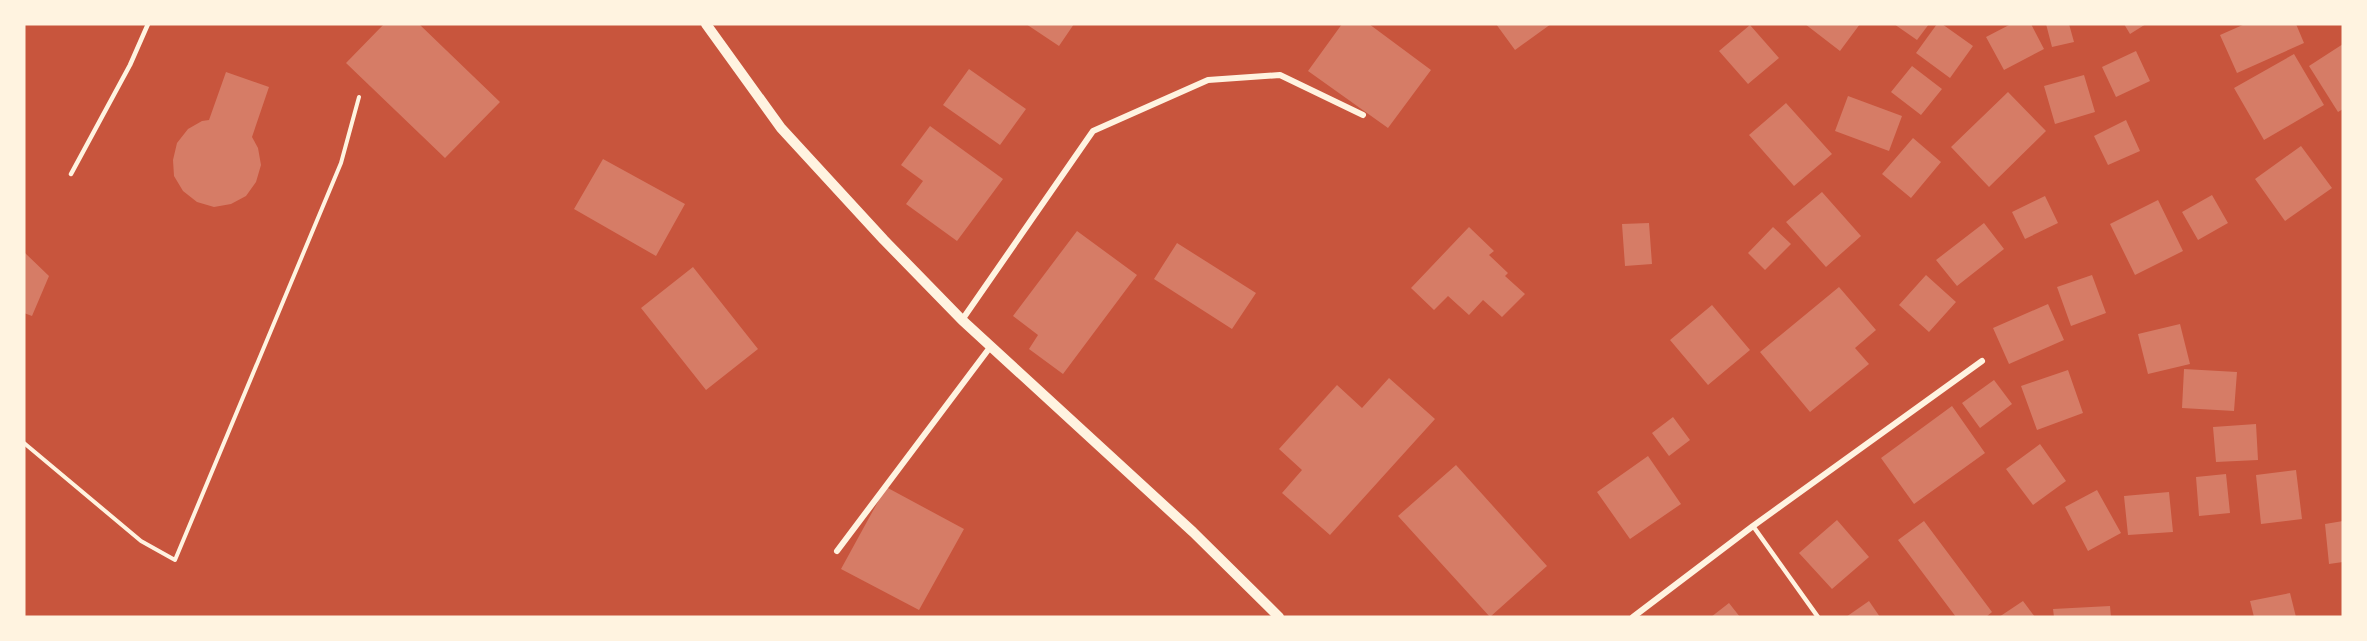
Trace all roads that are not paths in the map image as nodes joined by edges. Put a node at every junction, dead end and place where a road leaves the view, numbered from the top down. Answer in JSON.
{"nodes":[{"id":1,"x":148,"y":24,"type":"edge"},
{"id":2,"x":707,"y":24,"type":"edge"},
{"id":3,"x":1363,"y":115,"type":"dead end"},
{"id":4,"x":71,"y":174,"type":"dead end"},
{"id":5,"x":962,"y":320,"type":"junction"},
{"id":6,"x":991,"y":345,"type":"junction"},
{"id":7,"x":1982,"y":361,"type":"dead end"},
{"id":8,"x":1753,"y":526,"type":"junction"},
{"id":9,"x":837,"y":552,"type":"dead end"},
{"id":10,"x":1279,"y":617,"type":"edge"},
{"id":11,"x":1633,"y":617,"type":"edge"},
{"id":12,"x":1818,"y":617,"type":"edge"}],
"edges":[{"from":1,"to":4,"type":"lane"},
{"from":2,"to":5,"type":"street"},
{"from":3,"to":5,"type":"street"},
{"from":5,"to":6,"type":"street"},
{"from":6,"to":9,"type":"street"},
{"from":6,"to":10,"type":"street"},
{"from":7,"to":8,"type":"street"},
{"from":8,"to":11,"type":"street"},
{"from":8,"to":12,"type":"lane"}]}
